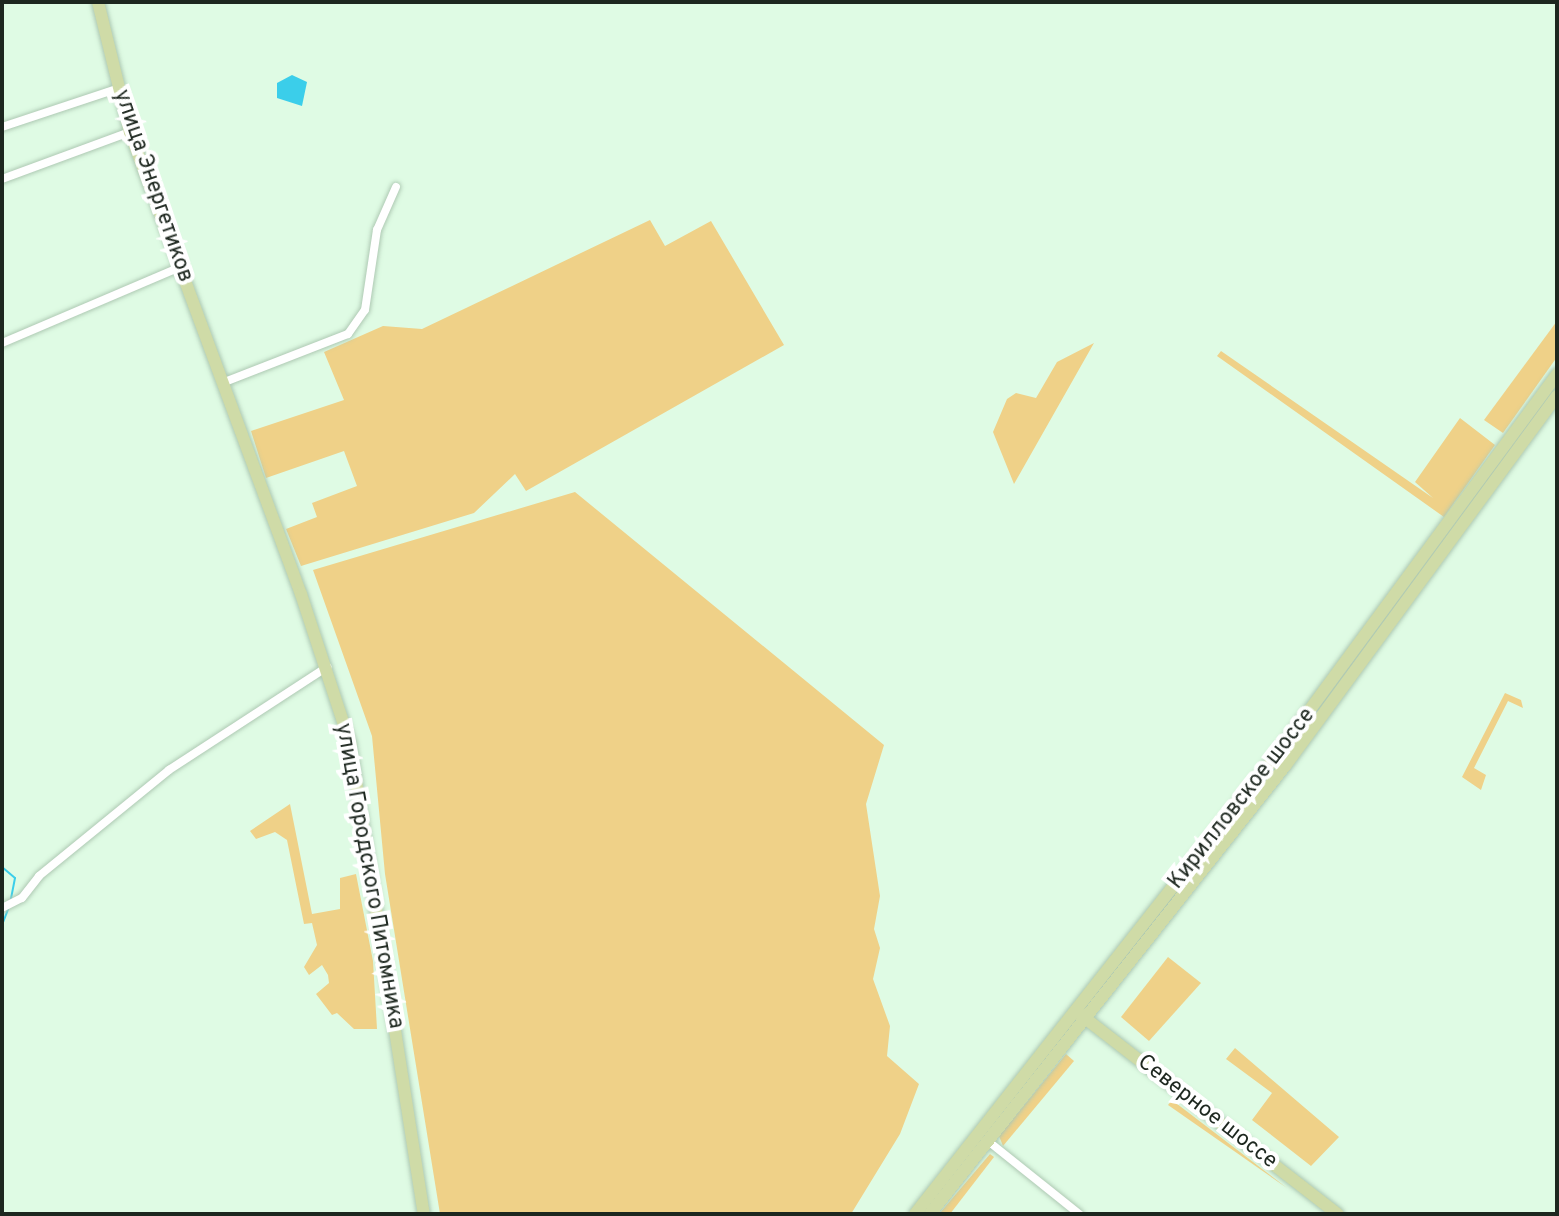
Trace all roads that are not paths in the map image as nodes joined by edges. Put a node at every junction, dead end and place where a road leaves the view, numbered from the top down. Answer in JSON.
{"nodes":[{"id":1,"x":98,"y":2,"type":"edge"},
{"id":2,"x":119,"y":88,"type":"junction"},
{"id":3,"x":2,"y":127,"type":"edge"},
{"id":4,"x":130,"y":132,"type":"junction"},
{"id":5,"x":2,"y":179,"type":"edge"},
{"id":6,"x":396,"y":187,"type":"dead end"},
{"id":7,"x":180,"y":267,"type":"junction"},
{"id":8,"x":2,"y":343,"type":"edge"},
{"id":9,"x":215,"y":367,"type":"joint"},
{"id":10,"x":1557,"y":374,"type":"edge"},
{"id":11,"x":222,"y":383,"type":"junction"},
{"id":12,"x":1557,"y":396,"type":"edge"},
{"id":13,"x":327,"y":667,"type":"junction"},
{"id":14,"x":2,"y":908,"type":"edge"},
{"id":15,"x":1080,"y":1014,"type":"junction"},
{"id":16,"x":988,"y":1141,"type":"junction"},
{"id":17,"x":424,"y":1214,"type":"edge"},
{"id":18,"x":915,"y":1214,"type":"edge"},
{"id":19,"x":930,"y":1214,"type":"edge"},
{"id":20,"x":1079,"y":1214,"type":"edge"},
{"id":21,"x":1338,"y":1214,"type":"edge"}],
"edges":[{"from":1,"to":2,"type":"main road","name":"улица Энергетиков"},
{"from":2,"to":3,"type":"street"},
{"from":2,"to":4,"type":"main road","name":"улица Энергетиков"},
{"from":4,"to":5,"type":"street"},
{"from":4,"to":7,"type":"main road","name":"улица Энергетиков"},
{"from":6,"to":11,"type":"street"},
{"from":7,"to":8,"type":"street"},
{"from":7,"to":9,"type":"main road","name":"улица Энергетиков"},
{"from":9,"to":11,"type":"main road","name":"улица Городского Питомника"},
{"from":10,"to":15,"type":"main road","name":"Кирилловское шоссе"},
{"from":11,"to":13,"type":"main road","name":"улица Городского Питомника"},
{"from":12,"to":15,"type":"main road","name":"Кирилловское шоссе"},
{"from":13,"to":14,"type":"street"},
{"from":13,"to":17,"type":"main road","name":"улица Городского Питомника"},
{"from":15,"to":16,"type":"main road","name":"Кирилловское шоссе"},
{"from":15,"to":18,"type":"main road","name":"Кирилловское шоссе"},
{"from":15,"to":21,"type":"main road","name":"Северное шоссе"},
{"from":16,"to":19,"type":"main road","name":"Кирилловское шоссе"},
{"from":16,"to":20,"type":"street"}]}
